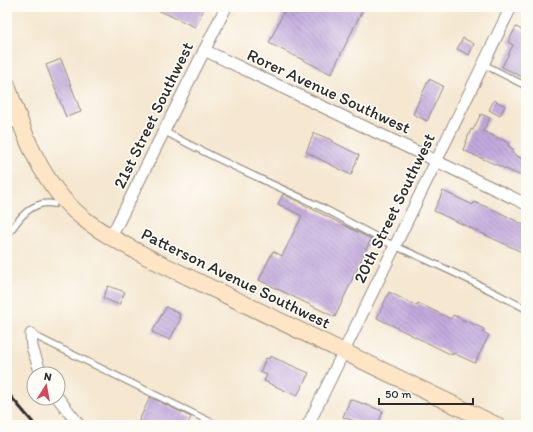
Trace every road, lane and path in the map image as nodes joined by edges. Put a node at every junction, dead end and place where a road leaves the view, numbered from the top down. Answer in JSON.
{"nodes":[{"id":1,"x":226,"y":7,"type":"edge"},
{"id":2,"x":511,"y":7,"type":"edge"},
{"id":3,"x":204,"y":50,"type":"junction"},
{"id":4,"x":483,"y":64,"type":"junction"},
{"id":5,"x":7,"y":85,"type":"edge"},
{"id":6,"x":526,"y":86,"type":"edge"},
{"id":7,"x":12,"y":120,"type":"edge"},
{"id":8,"x":164,"y":131,"type":"junction"},
{"id":9,"x":436,"y":160,"type":"junction"},
{"id":10,"x":58,"y":200,"type":"junction"},
{"id":11,"x":526,"y":204,"type":"edge"},
{"id":12,"x":7,"y":237,"type":"edge"},
{"id":13,"x":111,"y":238,"type":"junction"},
{"id":14,"x":394,"y":245,"type":"junction"},
{"id":15,"x":526,"y":309,"type":"edge"},
{"id":16,"x":31,"y":334,"type":"joint"},
{"id":17,"x":343,"y":351,"type":"junction"},
{"id":18,"x":38,"y":366,"type":"edge"},
{"id":19,"x":64,"y":406,"type":"edge"},
{"id":20,"x":79,"y":425,"type":"edge"},
{"id":21,"x":217,"y":425,"type":"edge"},
{"id":22,"x":308,"y":425,"type":"edge"},
{"id":23,"x":496,"y":425,"type":"edge"}],
"edges":[{"from":1,"to":3,"type":"street","name":"21st Street Southwest"},
{"from":2,"to":4,"type":"street","name":"20th Street Southwest"},
{"from":3,"to":8,"type":"street","name":"21st Street Southwest"},
{"from":3,"to":9,"type":"street","name":"Rorer Avenue Southwest"},
{"from":4,"to":6,"type":"lane"},
{"from":4,"to":9,"type":"street","name":"20th Street Southwest"},
{"from":5,"to":7,"type":"main road","name":"Patterson Avenue Southwest"},
{"from":7,"to":10,"type":"main road","name":"Patterson Avenue Southwest"},
{"from":8,"to":13,"type":"street","name":"21st Street Southwest"},
{"from":8,"to":14,"type":"lane"},
{"from":9,"to":11,"type":"street","name":"Rorer Avenue Southwest"},
{"from":9,"to":14,"type":"street","name":"20th Street Southwest"},
{"from":10,"to":12,"type":"lane"},
{"from":10,"to":13,"type":"main road","name":"Patterson Avenue Southwest"},
{"from":13,"to":17,"type":"main road","name":"Patterson Avenue Southwest"},
{"from":14,"to":15,"type":"lane"},
{"from":14,"to":17,"type":"street","name":"20th Street Southwest"},
{"from":16,"to":18,"type":"street"},
{"from":16,"to":21,"type":"lane"},
{"from":17,"to":22,"type":"street","name":"20th Street Southwest"},
{"from":17,"to":23,"type":"main road","name":"Patterson Avenue Southwest"},
{"from":19,"to":20,"type":"street"}]}
